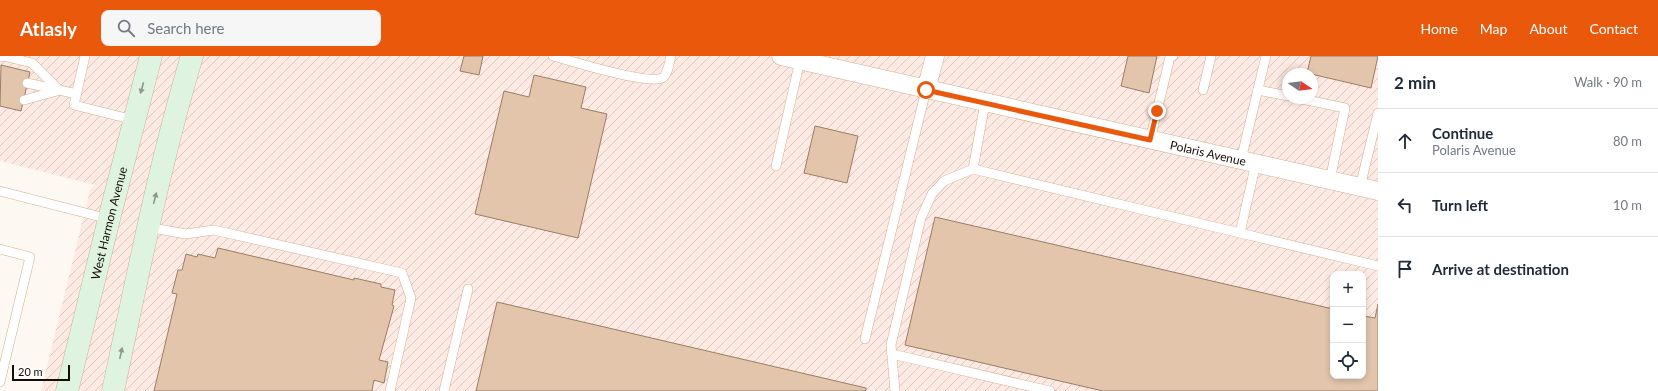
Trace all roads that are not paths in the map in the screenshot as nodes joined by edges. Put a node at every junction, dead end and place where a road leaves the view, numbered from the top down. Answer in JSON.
{"nodes":[{"id":1,"x":86,"y":56,"type":"edge"},
{"id":2,"x":151,"y":56,"type":"edge"},
{"id":3,"x":178,"y":56,"type":"edge"},
{"id":4,"x":192,"y":56,"type":"edge"},
{"id":5,"x":553,"y":56,"type":"edge"},
{"id":6,"x":671,"y":56,"type":"edge"},
{"id":7,"x":781,"y":56,"type":"edge"},
{"id":8,"x":934,"y":56,"type":"edge"},
{"id":9,"x":1173,"y":56,"type":"edge"},
{"id":10,"x":1211,"y":56,"type":"edge"},
{"id":11,"x":1266,"y":56,"type":"edge"},
{"id":12,"x":0,"y":57,"type":"edge"},
{"id":13,"x":800,"y":60,"type":"junction"},
{"id":14,"x":27,"y":83,"type":"dead end"},
{"id":15,"x":59,"y":90,"type":"junction"},
{"id":16,"x":926,"y":90,"type":"junction"},
{"id":17,"x":1202,"y":90,"type":"dead end"},
{"id":18,"x":1258,"y":90,"type":"junction"},
{"id":19,"x":77,"y":94,"type":"junction"},
{"id":20,"x":1282,"y":95,"type":"edge"},
{"id":21,"x":24,"y":100,"type":"dead end"},
{"id":22,"x":1318,"y":102,"type":"edge"},
{"id":23,"x":985,"y":103,"type":"junction"},
{"id":24,"x":1378,"y":113,"type":"edge"},
{"id":25,"x":134,"y":120,"type":"junction"},
{"id":26,"x":1376,"y":133,"type":"edge"},
{"id":27,"x":1150,"y":140,"type":"junction"},
{"id":28,"x":165,"y":158,"type":"junction"},
{"id":29,"x":1249,"y":162,"type":"junction"},
{"id":30,"x":776,"y":166,"type":"dead end"},
{"id":31,"x":973,"y":169,"type":"junction"},
{"id":32,"x":1330,"y":180,"type":"junction"},
{"id":33,"x":1360,"y":187,"type":"junction"},
{"id":34,"x":0,"y":191,"type":"edge"},
{"id":35,"x":1378,"y":191,"type":"edge"},
{"id":36,"x":109,"y":219,"type":"junction"},
{"id":37,"x":148,"y":227,"type":"junction"},
{"id":38,"x":1240,"y":233,"type":"junction"},
{"id":39,"x":0,"y":249,"type":"edge"},
{"id":40,"x":1378,"y":266,"type":"edge"},
{"id":41,"x":468,"y":289,"type":"dead end"},
{"id":42,"x":865,"y":339,"type":"dead end"},
{"id":43,"x":892,"y":354,"type":"junction"},
{"id":44,"x":0,"y":382,"type":"edge"},
{"id":45,"x":67,"y":391,"type":"edge"},
{"id":46,"x":113,"y":391,"type":"edge"},
{"id":47,"x":390,"y":391,"type":"edge"},
{"id":48,"x":444,"y":391,"type":"edge"},
{"id":49,"x":895,"y":391,"type":"edge"},
{"id":50,"x":1050,"y":391,"type":"edge"}],
"edges":[{"from":1,"to":19,"type":"lane"},
{"from":2,"to":25,"type":"main road","name":"West Harmon Avenue","one_way":true},
{"from":3,"to":28,"type":"main road"},
{"from":4,"to":28,"type":"main road"},
{"from":5,"to":6,"type":"lane"},
{"from":7,"to":13,"type":"street","name":"Polaris Avenue"},
{"from":8,"to":16,"type":"street"},
{"from":9,"to":27,"type":"lane"},
{"from":10,"to":17,"type":"lane"},
{"from":11,"to":18,"type":"lane"},
{"from":12,"to":15,"type":"lane"},
{"from":13,"to":16,"type":"street","name":"Polaris Avenue"},
{"from":13,"to":30,"type":"lane"},
{"from":14,"to":15,"type":"lane"},
{"from":15,"to":19,"type":"lane"},
{"from":15,"to":21,"type":"lane"},
{"from":16,"to":23,"type":"street","name":"Polaris Avenue"},
{"from":16,"to":42,"type":"lane"},
{"from":18,"to":20,"type":"lane"},
{"from":18,"to":29,"type":"lane"},
{"from":19,"to":25,"type":"lane"},
{"from":22,"to":32,"type":"lane"},
{"from":23,"to":27,"type":"street","name":"Polaris Avenue"},
{"from":23,"to":31,"type":"lane"},
{"from":24,"to":26,"type":"lane"},
{"from":25,"to":36,"type":"main road","name":"West Harmon Avenue"},
{"from":26,"to":33,"type":"lane"},
{"from":27,"to":29,"type":"street","name":"Polaris Avenue"},
{"from":37,"to":28,"type":"main road","one_way":true},
{"from":29,"to":32,"type":"street","name":"Polaris Avenue"},
{"from":29,"to":38,"type":"lane"},
{"from":31,"to":38,"type":"lane"},
{"from":31,"to":43,"type":"lane"},
{"from":32,"to":33,"type":"street","name":"Polaris Avenue"},
{"from":33,"to":35,"type":"street","name":"Polaris Avenue"},
{"from":34,"to":36,"type":"lane"},
{"from":36,"to":45,"type":"main road","name":"West Harmon Avenue"},
{"from":46,"to":37,"type":"main road","one_way":true},
{"from":37,"to":47,"type":"lane"},
{"from":38,"to":40,"type":"lane"},
{"from":39,"to":44,"type":"lane"},
{"from":41,"to":48,"type":"lane"},
{"from":43,"to":49,"type":"lane"},
{"from":43,"to":50,"type":"lane"}]}
